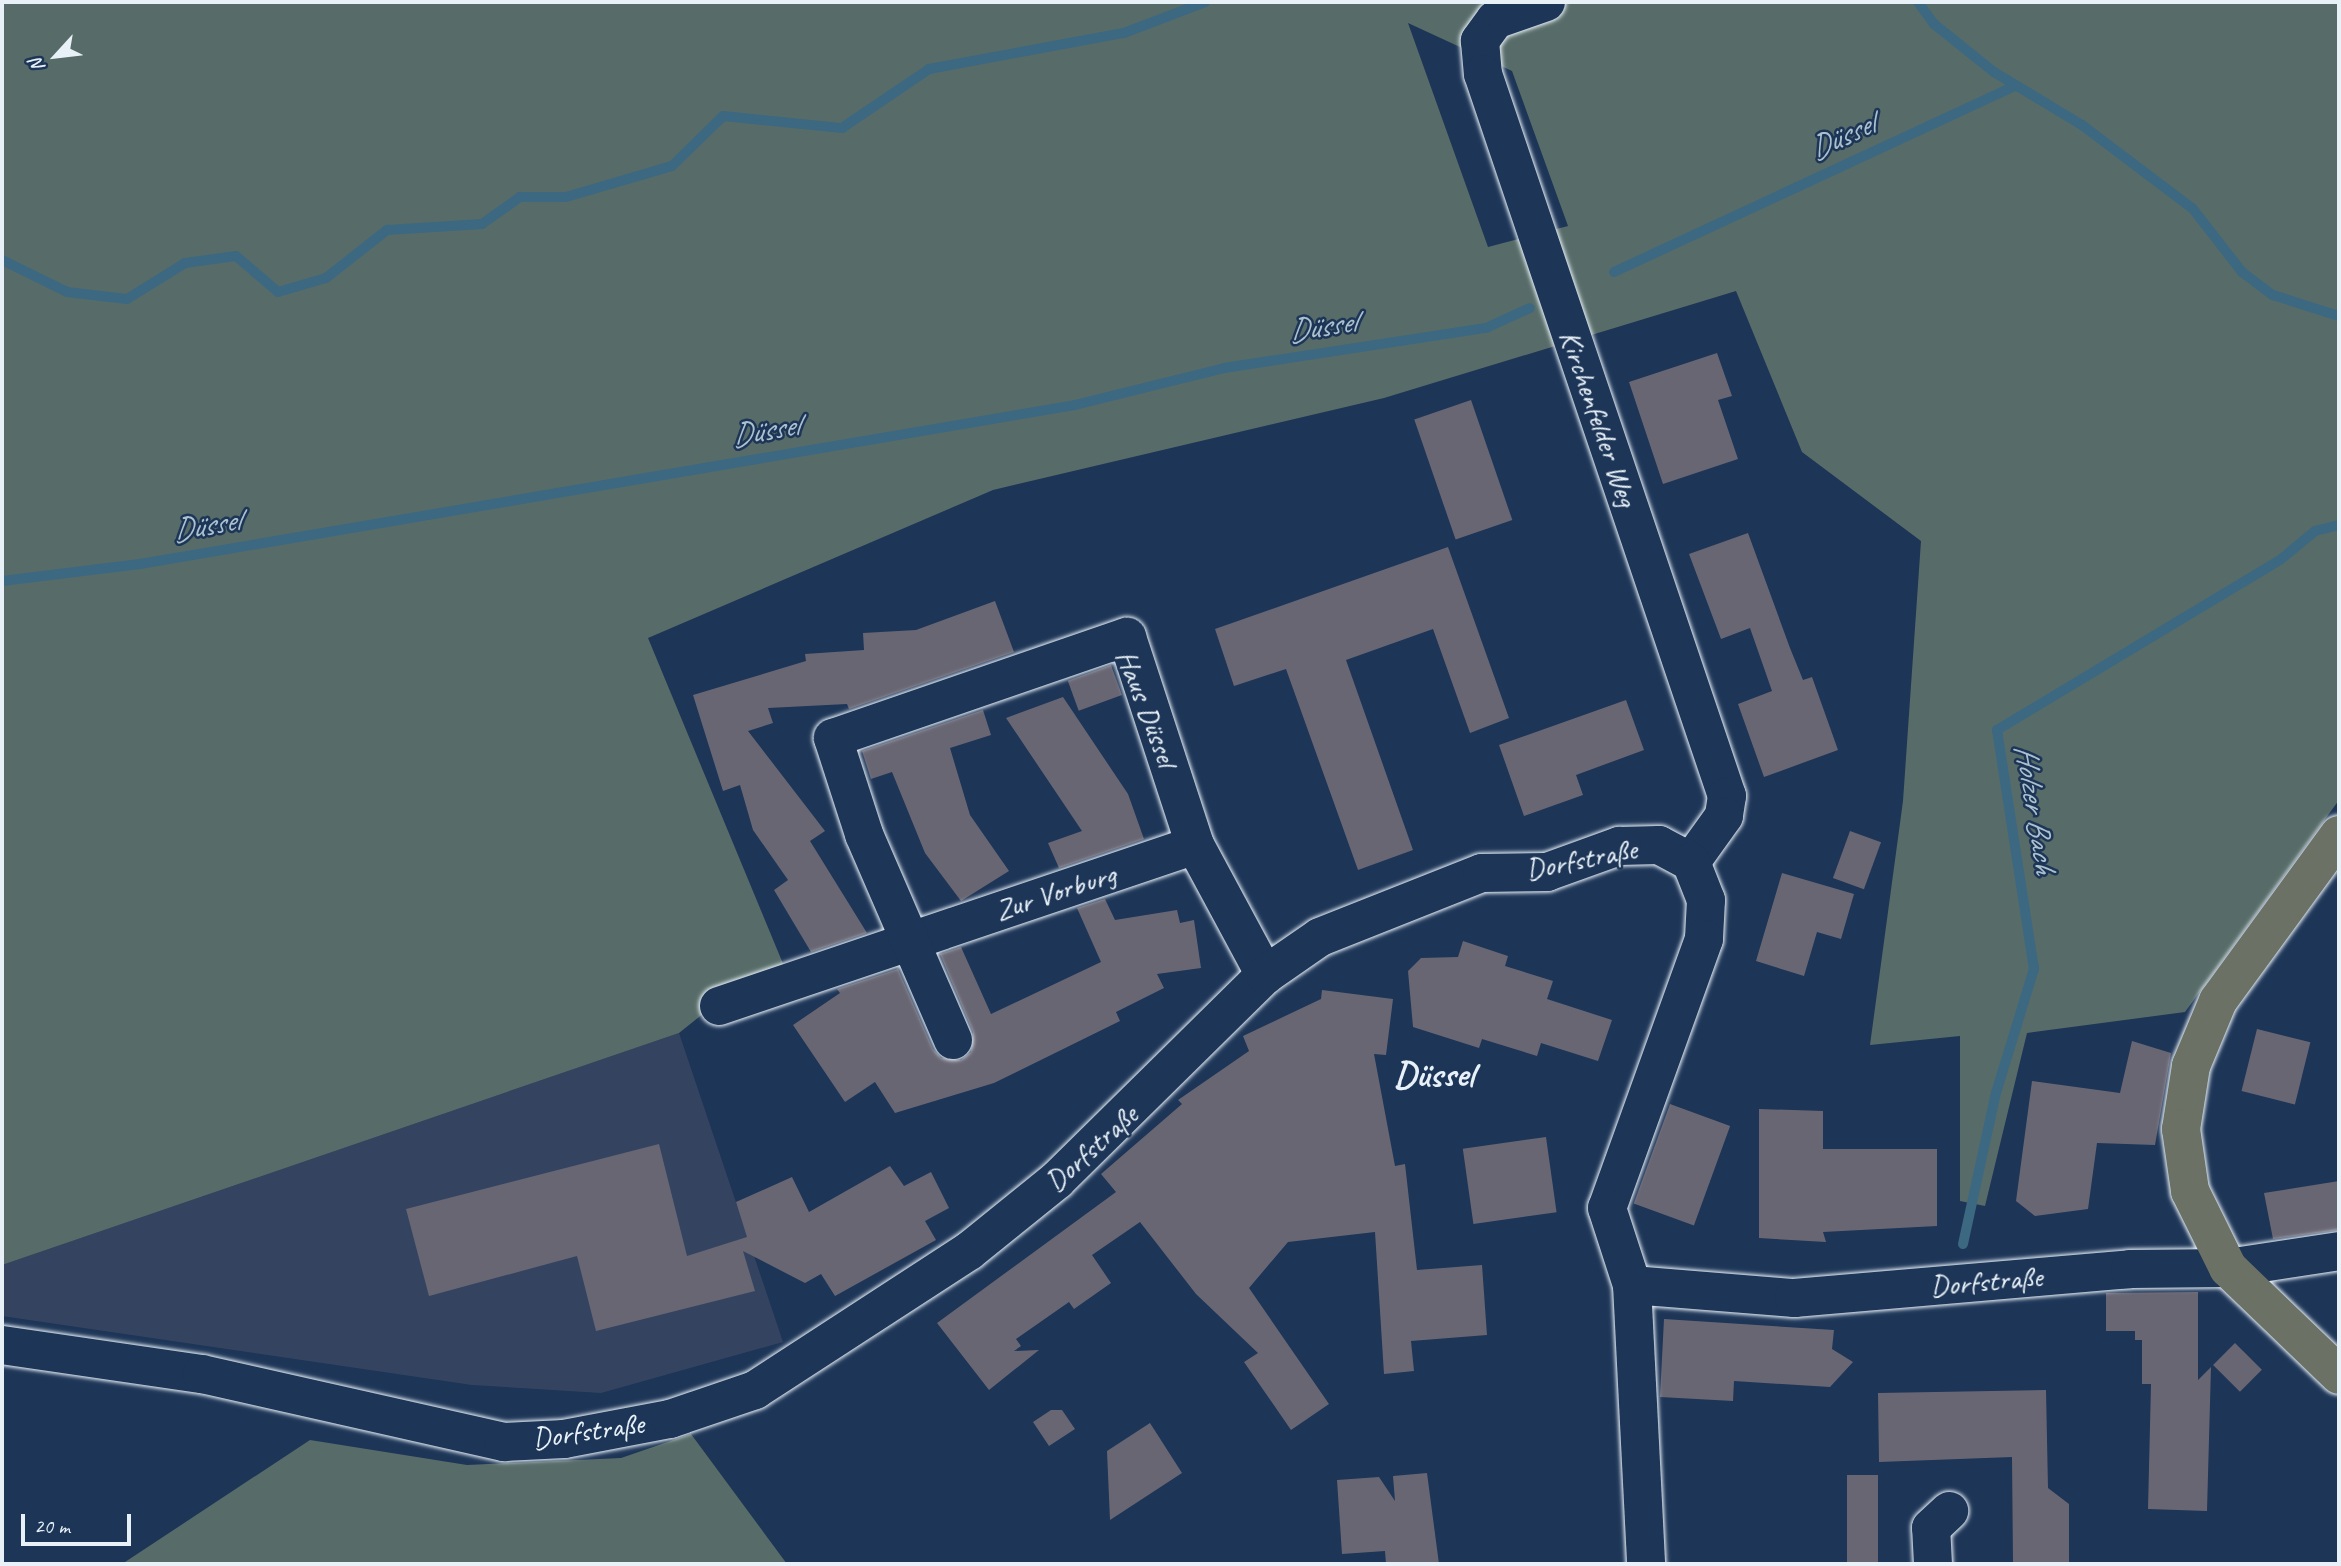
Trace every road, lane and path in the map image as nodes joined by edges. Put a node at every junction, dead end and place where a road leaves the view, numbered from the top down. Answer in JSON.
{"nodes":[{"id":1,"x":1546,"y":2,"type":"edge"},
{"id":2,"x":2339,"y":835,"type":"edge"},
{"id":3,"x":1195,"y":845,"type":"junction"},
{"id":4,"x":1691,"y":862,"type":"junction"},
{"id":5,"x":914,"y":939,"type":"junction"},
{"id":6,"x":1265,"y":975,"type":"junction"},
{"id":7,"x":719,"y":1006,"type":"dead end"},
{"id":8,"x":953,"y":1040,"type":"dead end"},
{"id":9,"x":2339,"y":1251,"type":"edge"},
{"id":10,"x":2228,"y":1268,"type":"junction"},
{"id":11,"x":1632,"y":1285,"type":"junction"},
{"id":12,"x":18,"y":1347,"type":"edge"},
{"id":13,"x":2339,"y":1375,"type":"edge"},
{"id":14,"x":1949,"y":1511,"type":"dead end"},
{"id":15,"x":1646,"y":1564,"type":"edge"},
{"id":16,"x":1933,"y":1564,"type":"edge"}],
"edges":[{"from":1,"to":4,"type":"street","name":"Kirchenfelder Weg"},
{"from":2,"to":10,"type":"main road"},
{"from":3,"to":5,"type":"street","name":"Zur Vorburg"},
{"from":3,"to":5,"type":"street","name":"Haus Düssel"},
{"from":3,"to":6,"type":"street","name":"Haus Düssel"},
{"from":4,"to":6,"type":"street","name":"Dorfstraße"},
{"from":4,"to":11,"type":"street"},
{"from":5,"to":7,"type":"street","name":"Zur Vorburg"},
{"from":5,"to":8,"type":"street"},
{"from":6,"to":12,"type":"street","name":"Dorfstraße"},
{"from":9,"to":10,"type":"street","name":"Dorfstraße"},
{"from":10,"to":11,"type":"street","name":"Dorfstraße"},
{"from":10,"to":13,"type":"main road"},
{"from":11,"to":15,"type":"street"},
{"from":14,"to":16,"type":"street"}]}
